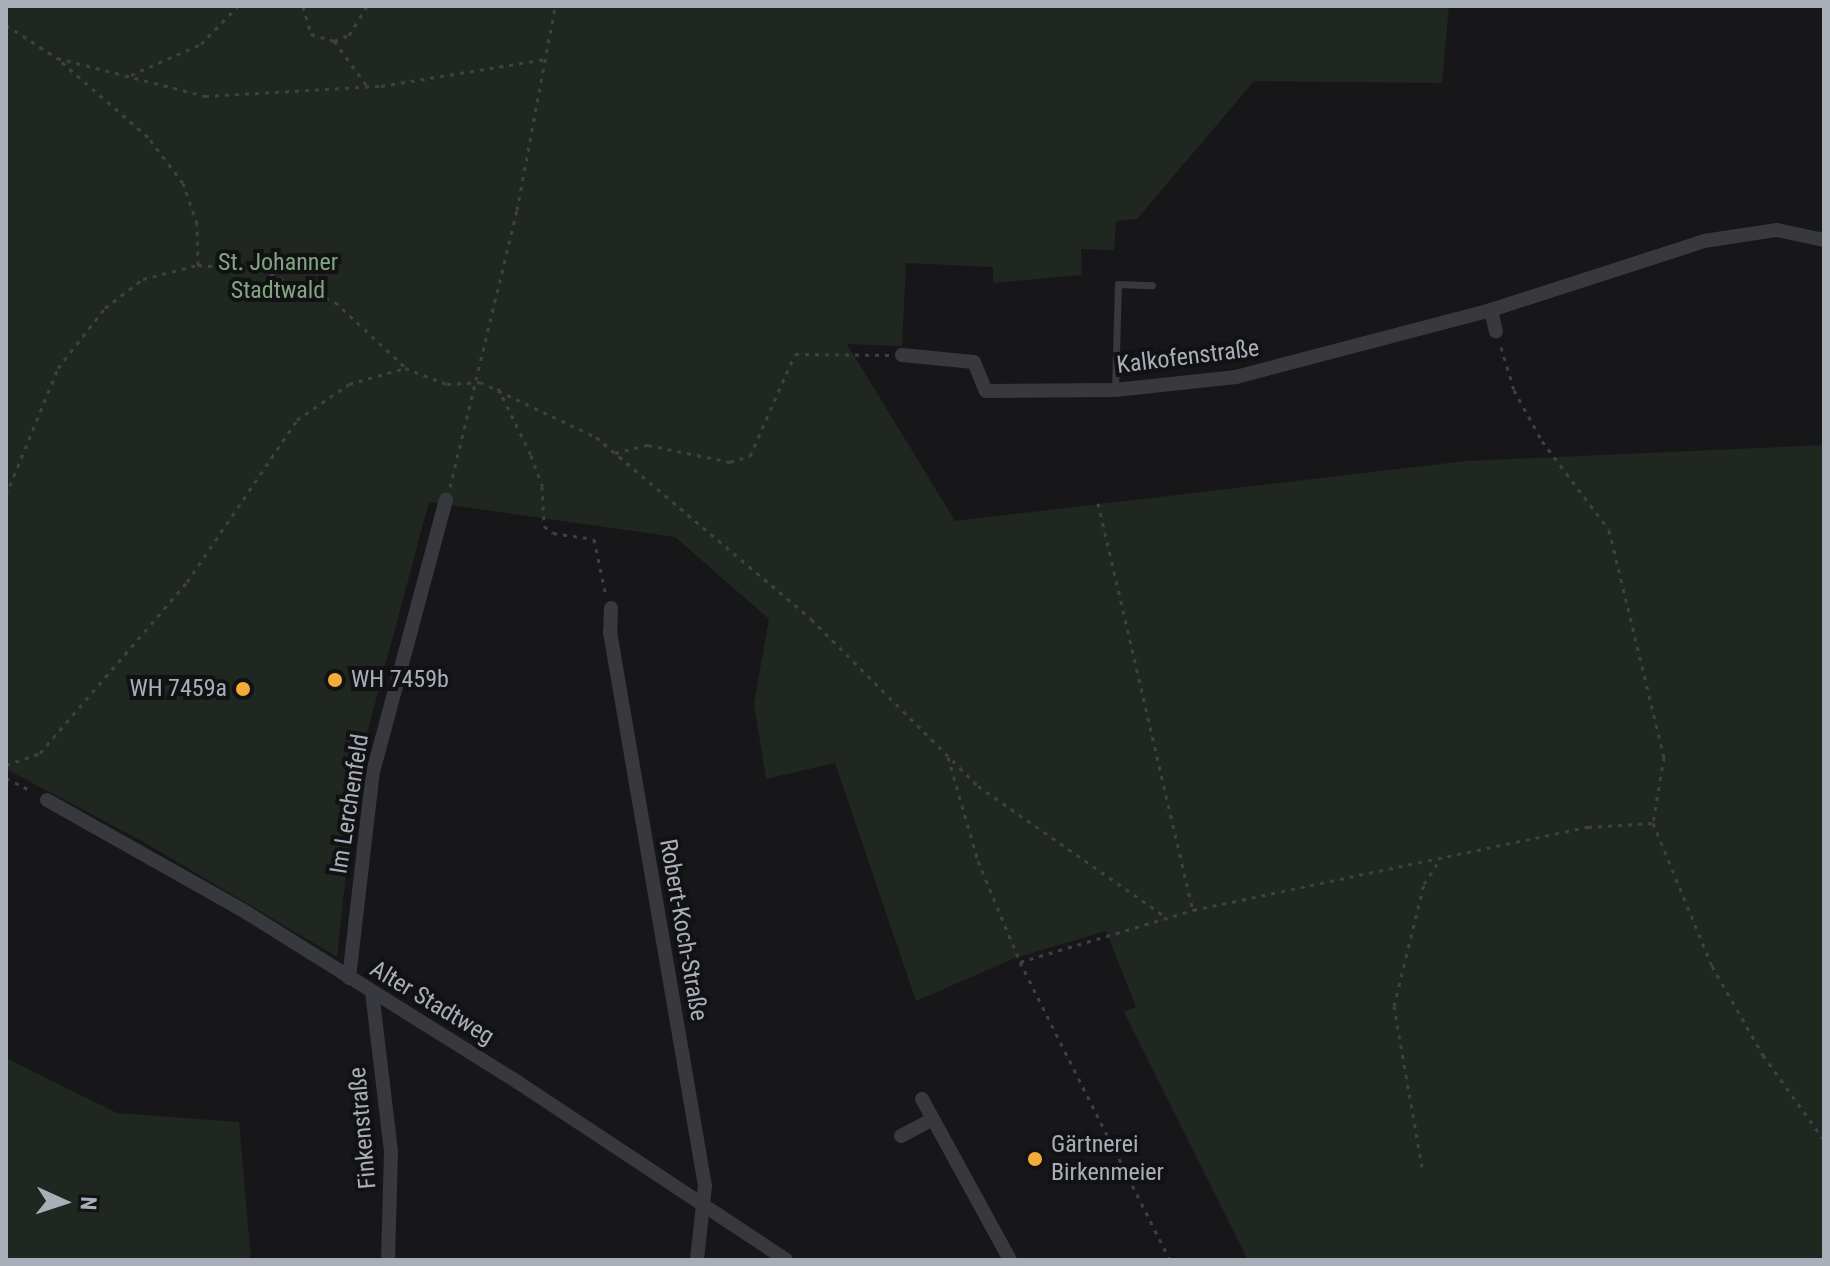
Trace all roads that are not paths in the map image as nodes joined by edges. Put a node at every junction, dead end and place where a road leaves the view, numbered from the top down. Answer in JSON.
{"nodes":[{"id":1,"x":1824,"y":240,"type":"edge"},
{"id":2,"x":1152,"y":285,"type":"dead end"},
{"id":3,"x":1491,"y":310,"type":"junction"},
{"id":4,"x":1496,"y":331,"type":"road end"},
{"id":5,"x":902,"y":355,"type":"road end"},
{"id":6,"x":1115,"y":390,"type":"junction"},
{"id":7,"x":446,"y":500,"type":"road end"},
{"id":8,"x":611,"y":608,"type":"road end"},
{"id":9,"x":47,"y":800,"type":"road end"},
{"id":10,"x":349,"y":978,"type":"junction"},
{"id":11,"x":372,"y":992,"type":"junction"},
{"id":12,"x":922,"y":1099,"type":"dead end"},
{"id":13,"x":933,"y":1119,"type":"junction"},
{"id":14,"x":901,"y":1136,"type":"dead end"},
{"id":15,"x":705,"y":1204,"type":"junction"},
{"id":16,"x":388,"y":1260,"type":"edge"},
{"id":17,"x":697,"y":1260,"type":"edge"},
{"id":18,"x":786,"y":1260,"type":"edge"},
{"id":19,"x":1010,"y":1260,"type":"edge"}],
"edges":[{"from":1,"to":3,"type":"street","name":"Kalkofenstraße"},
{"from":2,"to":6,"type":"lane"},
{"from":3,"to":4,"type":"street"},
{"from":3,"to":6,"type":"street","name":"Kalkofenstraße"},
{"from":5,"to":6,"type":"street","name":"Kalkofenstraße"},
{"from":7,"to":10,"type":"street","name":"Im Lerchenfeld"},
{"from":8,"to":15,"type":"street","name":"Robert-Koch-Straße"},
{"from":9,"to":10,"type":"street","name":"Alter Stadtweg"},
{"from":10,"to":11,"type":"street","name":"Alter Stadtweg"},
{"from":11,"to":15,"type":"street","name":"Alter Stadtweg"},
{"from":11,"to":16,"type":"street","name":"Finkenstraße"},
{"from":12,"to":13,"type":"street"},
{"from":13,"to":14,"type":"street"},
{"from":13,"to":19,"type":"street"},
{"from":15,"to":17,"type":"street","name":"Robert-Koch-Straße"},
{"from":15,"to":18,"type":"street","name":"Alter Stadtweg"}]}
